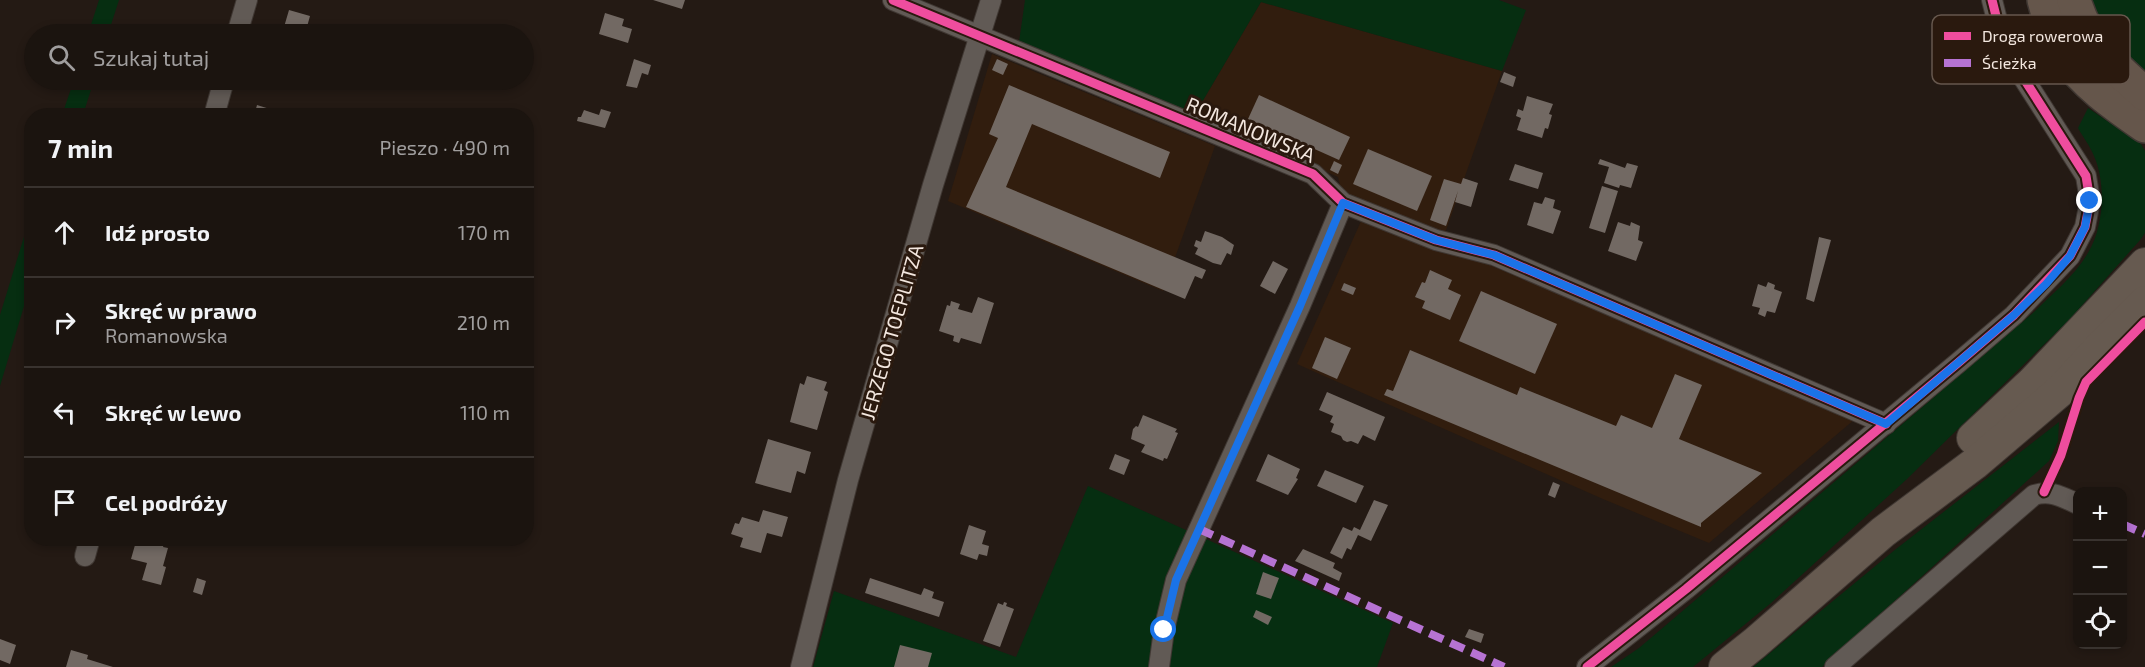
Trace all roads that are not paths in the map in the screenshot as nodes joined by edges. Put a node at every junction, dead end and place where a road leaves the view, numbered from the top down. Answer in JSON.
{"nodes":[{"id":1,"x":247,"y":0,"type":"edge"},
{"id":2,"x":893,"y":0,"type":"edge"},
{"id":3,"x":991,"y":0,"type":"edge"},
{"id":4,"x":1992,"y":0,"type":"edge"},
{"id":5,"x":2044,"y":0,"type":"edge"},
{"id":6,"x":2074,"y":0,"type":"edge"},
{"id":7,"x":1996,"y":15,"type":"edge"},
{"id":8,"x":2048,"y":15,"type":"edge"},
{"id":9,"x":2080,"y":15,"type":"edge"},
{"id":10,"x":240,"y":24,"type":"edge"},
{"id":11,"x":981,"y":36,"type":"junction"},
{"id":12,"x":2130,"y":81,"type":"edge"},
{"id":13,"x":2027,"y":84,"type":"edge"},
{"id":14,"x":2091,"y":84,"type":"edge"},
{"id":15,"x":221,"y":90,"type":"edge"},
{"id":16,"x":2145,"y":94,"type":"edge"},
{"id":17,"x":216,"y":108,"type":"edge"},
{"id":18,"x":2145,"y":126,"type":"edge"},
{"id":19,"x":1343,"y":203,"type":"junction"},
{"id":20,"x":2145,"y":264,"type":"edge"},
{"id":21,"x":2145,"y":302,"type":"edge"},
{"id":22,"x":1886,"y":424,"type":"junction"},
{"id":23,"x":2073,"y":502,"type":"edge"},
{"id":24,"x":1883,"y":532,"type":"junction"},
{"id":25,"x":801,"y":667,"type":"edge"},
{"id":26,"x":1159,"y":667,"type":"edge"},
{"id":27,"x":1587,"y":667,"type":"edge"},
{"id":28,"x":1725,"y":667,"type":"edge"},
{"id":29,"x":1835,"y":667,"type":"edge"}],
"edges":[{"from":1,"to":10,"type":"street"},
{"from":2,"to":11,"type":"street","name":"ROMANOWSKA"},
{"from":3,"to":11,"type":"street","name":"JERZEGO TOEPLITZA"},
{"from":4,"to":7,"type":"street"},
{"from":5,"to":8,"type":"highway"},
{"from":6,"to":9,"type":"highway"},
{"from":11,"to":19,"type":"street","name":"ROMANOWSKA"},
{"from":11,"to":25,"type":"street","name":"JERZEGO TOEPLITZA"},
{"from":12,"to":16,"type":"highway"},
{"from":13,"to":22,"type":"street"},
{"from":14,"to":18,"type":"highway"},
{"from":15,"to":17,"type":"street"},
{"from":19,"to":22,"type":"street","name":"ROMANOWSKA"},
{"from":19,"to":26,"type":"street"},
{"from":20,"to":24,"type":"main road"},
{"from":21,"to":24,"type":"main road"},
{"from":22,"to":27,"type":"street"},
{"from":23,"to":29,"type":"street"},
{"from":24,"to":28,"type":"main road"}]}
